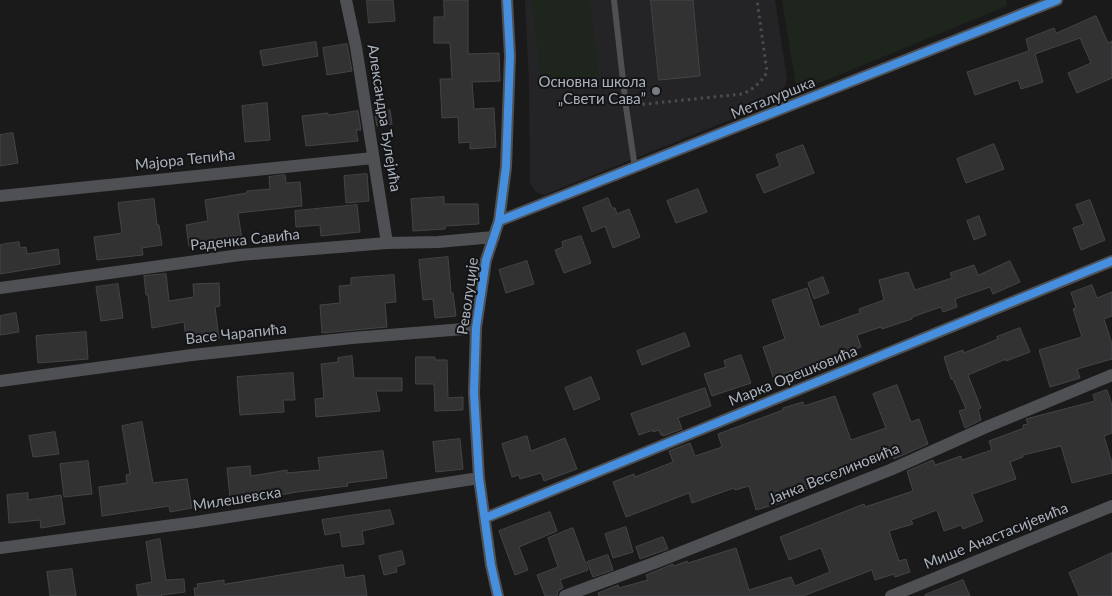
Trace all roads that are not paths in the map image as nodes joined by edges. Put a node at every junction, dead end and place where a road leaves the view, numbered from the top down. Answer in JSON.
{"nodes":[{"id":1,"x":346,"y":0,"type":"edge"},
{"id":2,"x":507,"y":0,"type":"edge"},
{"id":3,"x":614,"y":0,"type":"edge"},
{"id":4,"x":1057,"y":0,"type":"edge"},
{"id":5,"x":373,"y":158,"type":"junction"},
{"id":6,"x":635,"y":168,"type":"junction"},
{"id":7,"x":0,"y":196,"type":"edge"},
{"id":8,"x":499,"y":221,"type":"junction"},
{"id":9,"x":494,"y":236,"type":"junction"},
{"id":10,"x":387,"y":242,"type":"junction"},
{"id":11,"x":1112,"y":261,"type":"edge"},
{"id":12,"x":0,"y":288,"type":"edge"},
{"id":13,"x":476,"y":328,"type":"junction"},
{"id":14,"x":1112,"y":376,"type":"edge"},
{"id":15,"x":0,"y":381,"type":"edge"},
{"id":16,"x":479,"y":478,"type":"junction"},
{"id":17,"x":1112,"y":506,"type":"edge"},
{"id":18,"x":485,"y":518,"type":"junction"},
{"id":19,"x":0,"y":548,"type":"edge"},
{"id":20,"x":498,"y":596,"type":"edge"},
{"id":21,"x":565,"y":596,"type":"edge"},
{"id":22,"x":891,"y":596,"type":"edge"}],
"edges":[{"from":1,"to":5,"type":"street","name":"Александра Ђулејића"},
{"from":2,"to":8,"type":"street","name":"Револуције"},
{"from":3,"to":6,"type":"lane"},
{"from":4,"to":6,"type":"street","name":"Металуршка"},
{"from":5,"to":7,"type":"street","name":"Мајора Тепића"},
{"from":5,"to":10,"type":"street","name":"Александра Ђулејића"},
{"from":6,"to":8,"type":"street","name":"Металуршка"},
{"from":8,"to":9,"type":"street","name":"Револуције"},
{"from":9,"to":10,"type":"street","name":"Раденка Савића"},
{"from":9,"to":13,"type":"street","name":"Револуције"},
{"from":10,"to":12,"type":"street","name":"Раденка Савића"},
{"from":11,"to":18,"type":"street","name":"Марка Орешковића"},
{"from":13,"to":15,"type":"street","name":"Васе Чарапића"},
{"from":13,"to":16,"type":"street","name":"Револуције"},
{"from":14,"to":21,"type":"street","name":"Јанка Веселиновића"},
{"from":16,"to":18,"type":"street","name":"Револуције"},
{"from":16,"to":19,"type":"street","name":"Милешевска"},
{"from":17,"to":22,"type":"street","name":"Мише Анастасијевића"},
{"from":18,"to":20,"type":"street","name":"Револуције"}]}
